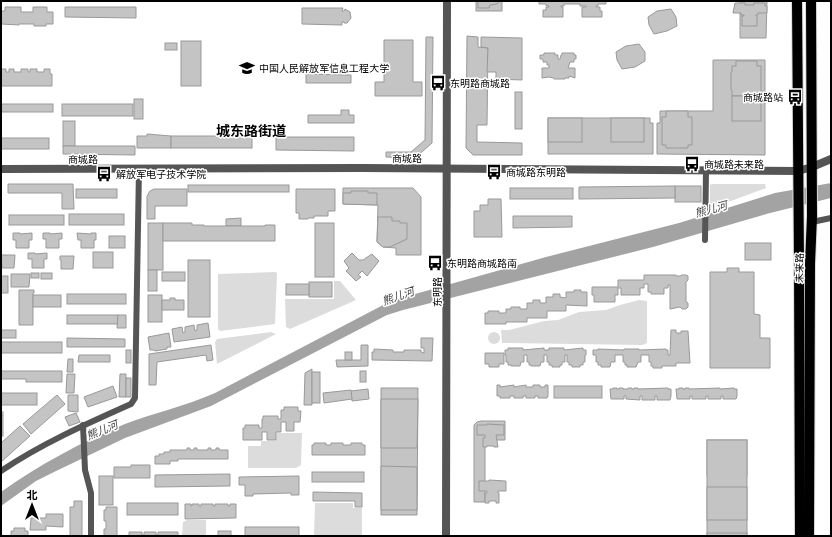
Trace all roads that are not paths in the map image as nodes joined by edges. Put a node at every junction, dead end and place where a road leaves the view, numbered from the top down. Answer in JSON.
{"nodes":[{"id":1,"x":448,"y":1,"type":"edge"},
{"id":2,"x":797,"y":1,"type":"edge"},
{"id":3,"x":810,"y":1,"type":"edge"},
{"id":4,"x":831,"y":159,"type":"edge"},
{"id":5,"x":831,"y":165,"type":"edge"},
{"id":6,"x":812,"y":167,"type":"junction"},
{"id":7,"x":1,"y":169,"type":"edge"},
{"id":8,"x":139,"y":169,"type":"junction"},
{"id":9,"x":447,"y":169,"type":"junction"},
{"id":10,"x":706,"y":170,"type":"junction"},
{"id":11,"x":798,"y":171,"type":"junction"},
{"id":12,"x":831,"y":218,"type":"edge"},
{"id":13,"x":812,"y":219,"type":"junction"},
{"id":14,"x":706,"y":240,"type":"dead end"},
{"id":15,"x":83,"y":426,"type":"junction"},
{"id":16,"x":1,"y":471,"type":"edge"},
{"id":17,"x":91,"y":536,"type":"edge"},
{"id":18,"x":446,"y":536,"type":"edge"},
{"id":19,"x":800,"y":536,"type":"edge"},
{"id":20,"x":809,"y":536,"type":"edge"}],
"edges":[{"from":1,"to":9,"type":"street","name":"东明路"},
{"from":2,"to":11,"type":"main road","name":"未来路"},
{"from":3,"to":6,"type":"main road","name":"未来路"},
{"from":4,"to":6,"type":"street"},
{"from":5,"to":6,"type":"street"},
{"from":6,"to":11,"type":"street","name":"商城路"},
{"from":6,"to":13,"type":"main road","name":"未来路"},
{"from":7,"to":8,"type":"street","name":"商城路"},
{"from":8,"to":9,"type":"street","name":"商城路"},
{"from":8,"to":15,"type":"street"},
{"from":9,"to":10,"type":"street","name":"商城路"},
{"from":9,"to":18,"type":"street","name":"东明路"},
{"from":10,"to":11,"type":"street","name":"商城路"},
{"from":10,"to":14,"type":"street"},
{"from":11,"to":19,"type":"main road","name":"未来路"},
{"from":12,"to":13,"type":"street"},
{"from":13,"to":20,"type":"main road","name":"未来路"},
{"from":15,"to":16,"type":"street"},
{"from":15,"to":17,"type":"street"}]}
